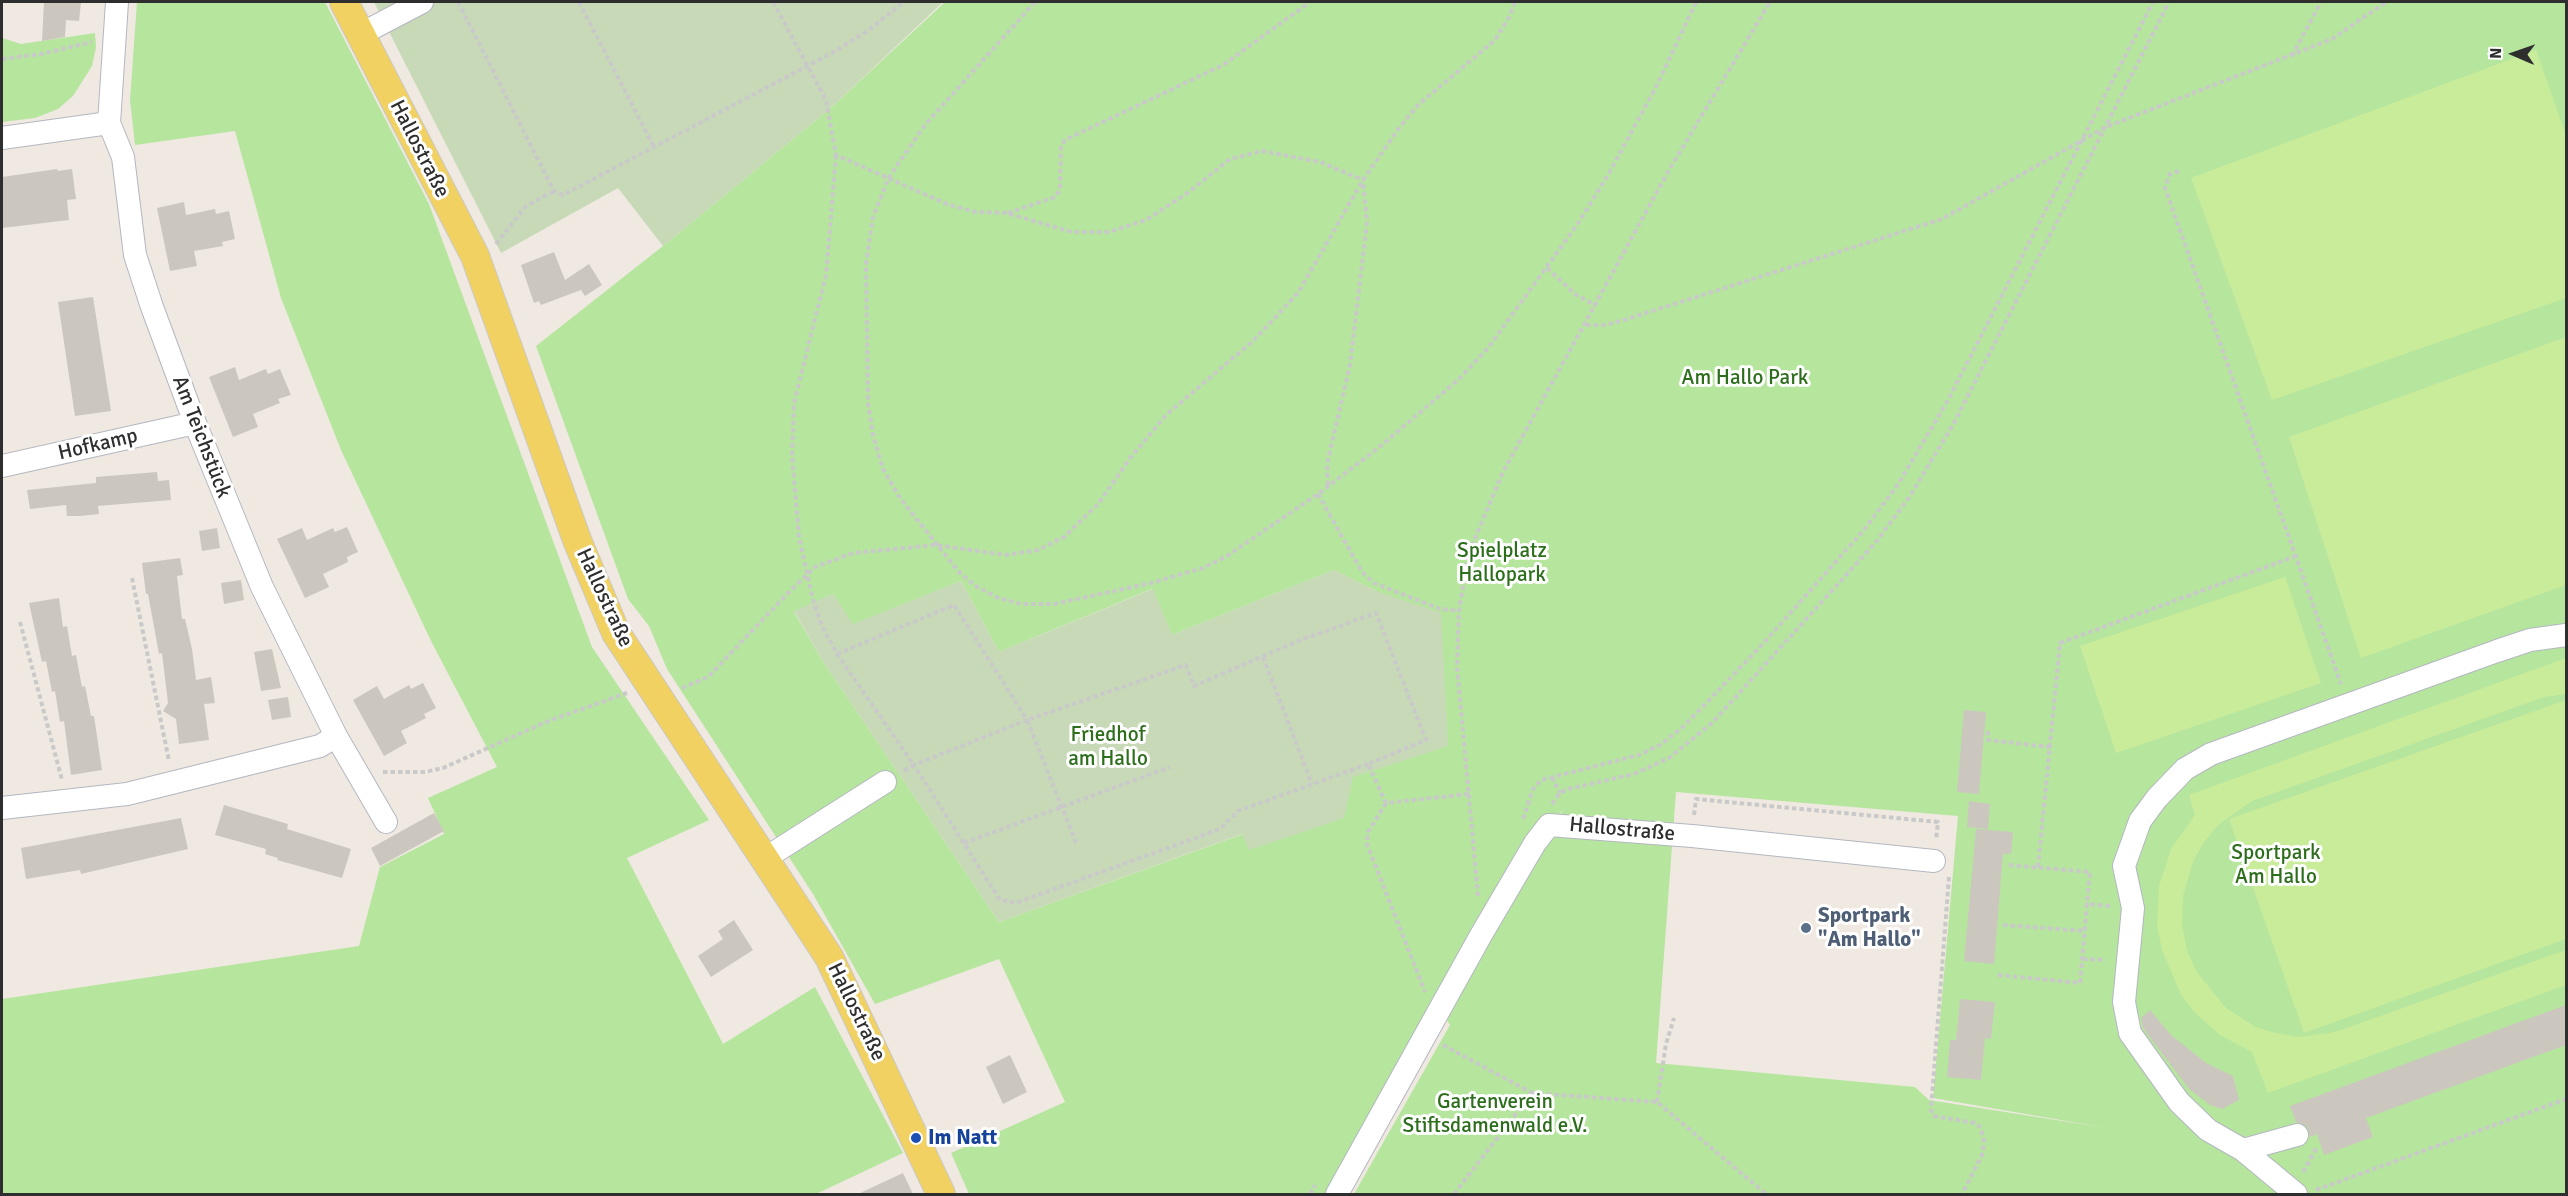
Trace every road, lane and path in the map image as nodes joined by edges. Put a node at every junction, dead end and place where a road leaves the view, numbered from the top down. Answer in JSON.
{"nodes":[{"id":1,"x":117,"y":2,"type":"edge"},
{"id":2,"x":344,"y":2,"type":"edge"},
{"id":3,"x":422,"y":2,"type":"edge"},
{"id":4,"x":458,"y":2,"type":"edge"},
{"id":5,"x":579,"y":2,"type":"edge"},
{"id":6,"x":773,"y":2,"type":"edge"},
{"id":7,"x":904,"y":2,"type":"edge"},
{"id":8,"x":1035,"y":2,"type":"edge"},
{"id":9,"x":1310,"y":2,"type":"edge"},
{"id":10,"x":1515,"y":2,"type":"edge"},
{"id":11,"x":1696,"y":2,"type":"edge"},
{"id":12,"x":1770,"y":2,"type":"edge"},
{"id":13,"x":2153,"y":2,"type":"edge"},
{"id":14,"x":2169,"y":2,"type":"edge"},
{"id":15,"x":2321,"y":2,"type":"edge"},
{"id":16,"x":2386,"y":2,"type":"edge"},
{"id":17,"x":360,"y":34,"type":"junction"},
{"id":18,"x":115,"y":36,"type":"junction"},
{"id":19,"x":2291,"y":57,"type":"junction"},
{"id":20,"x":2,"y":59,"type":"edge"},
{"id":21,"x":809,"y":65,"type":"junction"},
{"id":22,"x":109,"y":123,"type":"junction"},
{"id":23,"x":2106,"y":127,"type":"junction"},
{"id":24,"x":2,"y":138,"type":"edge"},
{"id":25,"x":2082,"y":138,"type":"junction"},
{"id":26,"x":654,"y":147,"type":"junction"},
{"id":27,"x":836,"y":155,"type":"junction"},
{"id":28,"x":2179,"y":171,"type":"dead end"},
{"id":29,"x":889,"y":177,"type":"junction"},
{"id":30,"x":1363,"y":180,"type":"junction"},
{"id":31,"x":554,"y":191,"type":"junction"},
{"id":32,"x":1006,"y":213,"type":"junction"},
{"id":33,"x":475,"y":256,"type":"junction"},
{"id":34,"x":1547,"y":268,"type":"junction"},
{"id":35,"x":1596,"y":306,"type":"junction"},
{"id":36,"x":1586,"y":325,"type":"junction"},
{"id":37,"x":195,"y":423,"type":"junction"},
{"id":38,"x":2,"y":466,"type":"edge"},
{"id":39,"x":1328,"y":486,"type":"junction"},
{"id":40,"x":1318,"y":494,"type":"junction"},
{"id":41,"x":936,"y":545,"type":"junction"},
{"id":42,"x":2296,"y":556,"type":"junction"},
{"id":43,"x":808,"y":575,"type":"junction"},
{"id":44,"x":132,"y":578,"type":"dead end"},
{"id":45,"x":1459,"y":611,"type":"junction"},
{"id":46,"x":20,"y":622,"type":"dead end"},
{"id":47,"x":2566,"y":635,"type":"edge"},
{"id":48,"x":837,"y":654,"type":"junction"},
{"id":49,"x":1263,"y":657,"type":"junction"},
{"id":50,"x":681,"y":689,"type":"dead end"},
{"id":51,"x":635,"y":693,"type":"dead end"},
{"id":52,"x":2349,"y":704,"type":"junction"},
{"id":53,"x":1027,"y":720,"type":"junction"},
{"id":54,"x":1988,"y":731,"type":"dead end"},
{"id":55,"x":336,"y":736,"type":"junction"},
{"id":56,"x":2050,"y":747,"type":"junction"},
{"id":57,"x":1368,"y":764,"type":"junction"},
{"id":58,"x":914,"y":765,"type":"junction"},
{"id":59,"x":1170,"y":767,"type":"dead end"},
{"id":60,"x":386,"y":772,"type":"dead end"},
{"id":61,"x":173,"y":782,"type":"junction"},
{"id":62,"x":885,"y":782,"type":"joint"},
{"id":63,"x":1312,"y":784,"type":"junction"},
{"id":64,"x":1560,"y":793,"type":"junction"},
{"id":65,"x":1469,"y":794,"type":"junction"},
{"id":66,"x":67,"y":801,"type":"junction"},
{"id":67,"x":1386,"y":802,"type":"junction"},
{"id":68,"x":1062,"y":807,"type":"junction"},
{"id":69,"x":2,"y":808,"type":"edge"},
{"id":70,"x":386,"y":822,"type":"dead end"},
{"id":71,"x":1549,"y":825,"type":"junction"},
{"id":72,"x":1692,"y":836,"type":"junction"},
{"id":73,"x":964,"y":843,"type":"junction"},
{"id":74,"x":1076,"y":843,"type":"dead end"},
{"id":75,"x":764,"y":859,"type":"junction"},
{"id":76,"x":1934,"y":861,"type":"junction"},
{"id":77,"x":2009,"y":865,"type":"dead end"},
{"id":78,"x":2038,"y":867,"type":"junction"},
{"id":79,"x":2087,"y":904,"type":"junction"},
{"id":80,"x":1479,"y":905,"type":"dead end"},
{"id":81,"x":2133,"y":908,"type":"junction"},
{"id":82,"x":2003,"y":925,"type":"dead end"},
{"id":83,"x":2085,"y":931,"type":"junction"},
{"id":84,"x":1998,"y":975,"type":"dead end"},
{"id":85,"x":1426,"y":995,"type":"dead end"},
{"id":86,"x":1674,"y":1018,"type":"dead end"},
{"id":87,"x":1426,"y":1035,"type":"junction"},
{"id":88,"x":1532,"y":1094,"type":"junction"},
{"id":89,"x":2566,"y":1099,"type":"edge"},
{"id":90,"x":1657,"y":1102,"type":"junction"},
{"id":91,"x":2297,"y":1136,"type":"dead end"},
{"id":92,"x":2318,"y":1147,"type":"dead end"},
{"id":93,"x":2243,"y":1150,"type":"junction"},
{"id":94,"x":2298,"y":1193,"type":"edge"},
{"id":95,"x":941,"y":1194,"type":"edge"},
{"id":96,"x":1337,"y":1194,"type":"edge"},
{"id":97,"x":1454,"y":1194,"type":"edge"},
{"id":98,"x":1766,"y":1194,"type":"edge"},
{"id":99,"x":1962,"y":1194,"type":"edge"}],
"edges":[{"from":1,"to":18,"type":"street"},
{"from":2,"to":17,"type":"main road","name":"Hallostraße"},
{"from":3,"to":17,"type":"street"},
{"from":4,"to":31,"type":"path"},
{"from":5,"to":26,"type":"path"},
{"from":6,"to":21,"type":"path"},
{"from":7,"to":21,"type":"path"},
{"from":8,"to":29,"type":"path"},
{"from":9,"to":32,"type":"path"},
{"from":10,"to":30,"type":"path"},
{"from":11,"to":34,"type":"path"},
{"from":12,"to":35,"type":"path"},
{"from":13,"to":25,"type":"path"},
{"from":14,"to":23,"type":"path"},
{"from":15,"to":19,"type":"path"},
{"from":16,"to":19,"type":"path"},
{"from":17,"to":33,"type":"main road","name":"Hallostraße"},
{"from":18,"to":20,"type":"path"},
{"from":18,"to":22,"type":"street"},
{"from":19,"to":23,"type":"path"},
{"from":21,"to":26,"type":"path"},
{"from":21,"to":27,"type":"path"},
{"from":22,"to":24,"type":"street"},
{"from":22,"to":37,"type":"street","name":"Am Teichstück"},
{"from":23,"to":25,"type":"path"},
{"from":23,"to":64,"type":"path"},
{"from":25,"to":36,"type":"path"},
{"from":25,"to":64,"type":"path"},
{"from":26,"to":31,"type":"path"},
{"from":27,"to":29,"type":"path"},
{"from":27,"to":43,"type":"path"},
{"from":28,"to":42,"type":"path"},
{"from":29,"to":32,"type":"path"},
{"from":29,"to":41,"type":"path"},
{"from":30,"to":32,"type":"path"},
{"from":30,"to":39,"type":"path"},
{"from":30,"to":41,"type":"path"},
{"from":31,"to":33,"type":"path"},
{"from":33,"to":75,"type":"main road","name":"Hallostraße"},
{"from":34,"to":35,"type":"path"},
{"from":34,"to":39,"type":"path"},
{"from":35,"to":36,"type":"path"},
{"from":36,"to":45,"type":"path"},
{"from":37,"to":38,"type":"street","name":"Hofkamp"},
{"from":37,"to":55,"type":"street","name":"Am Teichstück"},
{"from":39,"to":40,"type":"path"},
{"from":40,"to":41,"type":"path"},
{"from":40,"to":45,"type":"path"},
{"from":41,"to":43,"type":"path"},
{"from":42,"to":52,"type":"path"},
{"from":42,"to":56,"type":"path"},
{"from":43,"to":48,"type":"path"},
{"from":43,"to":50,"type":"path"},
{"from":44,"to":61,"type":"path"},
{"from":45,"to":65,"type":"path"},
{"from":46,"to":66,"type":"path"},
{"from":47,"to":52,"type":"street"},
{"from":48,"to":53,"type":"path"},
{"from":48,"to":58,"type":"path"},
{"from":49,"to":53,"type":"path"},
{"from":49,"to":57,"type":"path"},
{"from":49,"to":63,"type":"path"},
{"from":51,"to":60,"type":"path"},
{"from":52,"to":81,"type":"street"},
{"from":53,"to":58,"type":"path"},
{"from":53,"to":68,"type":"path"},
{"from":54,"to":56,"type":"path"},
{"from":55,"to":61,"type":"street"},
{"from":55,"to":70,"type":"street","name":"Am Teichstück"},
{"from":56,"to":78,"type":"path"},
{"from":57,"to":63,"type":"path"},
{"from":57,"to":67,"type":"path"},
{"from":58,"to":62,"type":"path"},
{"from":58,"to":73,"type":"path"},
{"from":59,"to":68,"type":"path"},
{"from":61,"to":66,"type":"street"},
{"from":62,"to":75,"type":"street"},
{"from":63,"to":73,"type":"path"},
{"from":64,"to":71,"type":"path"},
{"from":65,"to":67,"type":"path"},
{"from":65,"to":80,"type":"path"},
{"from":66,"to":69,"type":"street"},
{"from":67,"to":85,"type":"path"},
{"from":68,"to":73,"type":"path"},
{"from":68,"to":74,"type":"path"},
{"from":71,"to":72,"type":"street","name":"Hallostraße"},
{"from":71,"to":87,"type":"street","name":"Hallostraße"},
{"from":72,"to":76,"type":"street"},
{"from":72,"to":76,"type":"path","name":"Hallostraße"},
{"from":75,"to":95,"type":"main road","name":"Hallostraße"},
{"from":76,"to":99,"type":"path"},
{"from":77,"to":78,"type":"path"},
{"from":78,"to":79,"type":"path"},
{"from":79,"to":81,"type":"path"},
{"from":79,"to":83,"type":"path"},
{"from":81,"to":93,"type":"street"},
{"from":82,"to":83,"type":"path"},
{"from":83,"to":84,"type":"path"},
{"from":86,"to":90,"type":"path"},
{"from":87,"to":88,"type":"path"},
{"from":87,"to":96,"type":"street","name":"Hallostraße"},
{"from":88,"to":90,"type":"path"},
{"from":88,"to":97,"type":"path"},
{"from":89,"to":94,"type":"path"},
{"from":90,"to":98,"type":"path"},
{"from":91,"to":93,"type":"street"},
{"from":92,"to":94,"type":"path"},
{"from":93,"to":94,"type":"street"}]}
